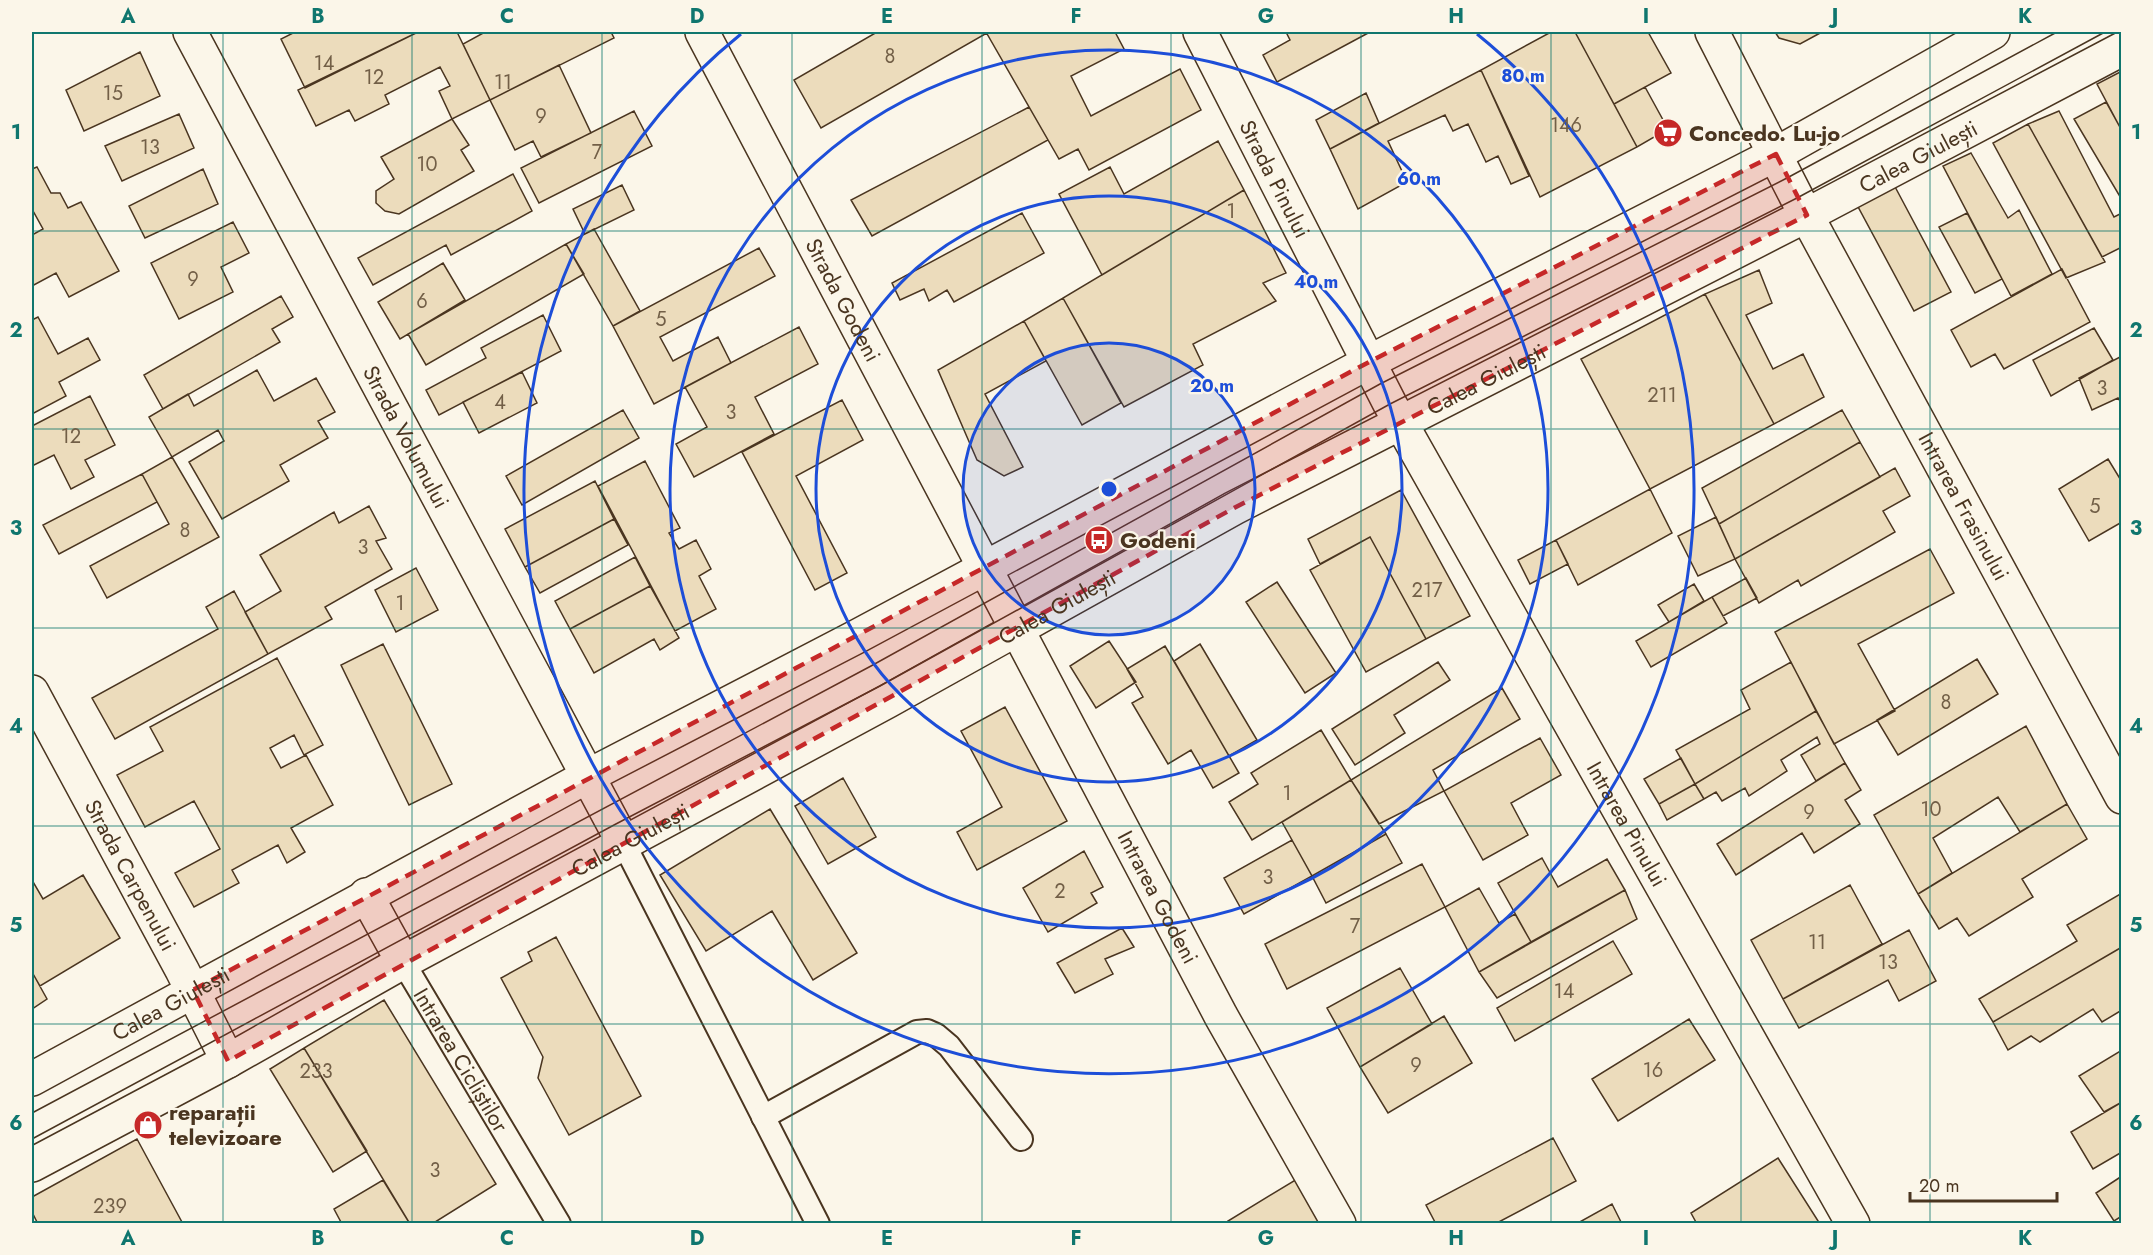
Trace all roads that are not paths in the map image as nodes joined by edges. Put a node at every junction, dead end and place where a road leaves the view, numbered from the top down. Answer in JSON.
{"nodes":[{"id":1,"x":190,"y":32,"type":"edge"},
{"id":2,"x":702,"y":32,"type":"edge"},
{"id":3,"x":1200,"y":32,"type":"edge"},
{"id":4,"x":1712,"y":32,"type":"edge"},
{"id":5,"x":1993,"y":32,"type":"edge"},
{"id":6,"x":2121,"y":49,"type":"edge"},
{"id":7,"x":1776,"y":154,"type":"junction"},
{"id":8,"x":1807,"y":215,"type":"junction"},
{"id":9,"x":1369,"y":362,"type":"junction"},
{"id":10,"x":1401,"y":423,"type":"junction"},
{"id":11,"x":984,"y":568,"type":"junction"},
{"id":12,"x":1016,"y":631,"type":"junction"},
{"id":13,"x":32,"y":692,"type":"edge"},
{"id":14,"x":588,"y":776,"type":"junction"},
{"id":15,"x":2121,"y":797,"type":"edge"},
{"id":16,"x":623,"y":842,"type":"junction"},
{"id":17,"x":366,"y":895,"type":"junction"},
{"id":18,"x":403,"y":962,"type":"junction"},
{"id":19,"x":193,"y":990,"type":"junction"},
{"id":20,"x":228,"y":1061,"type":"junction"},
{"id":21,"x":32,"y":1079,"type":"edge"},
{"id":22,"x":763,"y":1118,"type":"junction"},
{"id":23,"x":1022,"y":1139,"type":"dead end"},
{"id":24,"x":32,"y":1165,"type":"edge"},
{"id":25,"x":559,"y":1224,"type":"edge"},
{"id":26,"x":818,"y":1224,"type":"edge"},
{"id":27,"x":1339,"y":1224,"type":"edge"},
{"id":28,"x":1853,"y":1224,"type":"edge"}],
"edges":[{"from":1,"to":14,"type":"street","name":"Strada Volumului"},
{"from":2,"to":11,"type":"street","name":"Strada Godeni"},
{"from":3,"to":9,"type":"street","name":"Strada Pinului"},
{"from":4,"to":7,"type":"street","name":"Intrarea Frasinului"},
{"from":5,"to":7,"type":"street","name":"Calea Giulești"},
{"from":6,"to":8,"type":"street","name":"Calea Giulești"},
{"from":7,"to":8,"type":"street","name":"Intrarea Frasinului"},
{"from":7,"to":9,"type":"street","name":"Calea Giulești"},
{"from":8,"to":10,"type":"street","name":"Calea Giulești"},
{"from":8,"to":15,"type":"street","name":"Intrarea Frasinului"},
{"from":9,"to":10,"type":"street","name":"Strada Pinului"},
{"from":9,"to":11,"type":"street","name":"Calea Giulești"},
{"from":10,"to":12,"type":"street","name":"Calea Giulești"},
{"from":10,"to":28,"type":"street","name":"Intrarea Pinului"},
{"from":11,"to":12,"type":"street","name":"Intrarea Godeni"},
{"from":11,"to":14,"type":"street","name":"Calea Giulești"},
{"from":12,"to":16,"type":"street","name":"Calea Giulești"},
{"from":12,"to":27,"type":"street","name":"Intrarea Godeni"},
{"from":13,"to":19,"type":"street","name":"Strada Carpenului"},
{"from":14,"to":16,"type":"street","name":"Strada Volumului"},
{"from":14,"to":17,"type":"street","name":"Calea Giulești"},
{"from":16,"to":18,"type":"street","name":"Calea Giulești"},
{"from":16,"to":22,"type":"lane"},
{"from":17,"to":18,"type":"street","name":"Intrarea Cicliștilor"},
{"from":17,"to":19,"type":"street","name":"Calea Giulești"},
{"from":18,"to":20,"type":"street","name":"Calea Giulești"},
{"from":18,"to":25,"type":"lane","name":"Intrarea Cicliștilor"},
{"from":19,"to":20,"type":"street","name":"Strada Carpenului"},
{"from":19,"to":21,"type":"street","name":"Calea Giulești"},
{"from":20,"to":24,"type":"street","name":"Calea Giulești"},
{"from":22,"to":23,"type":"lane"},
{"from":22,"to":26,"type":"lane"}]}
